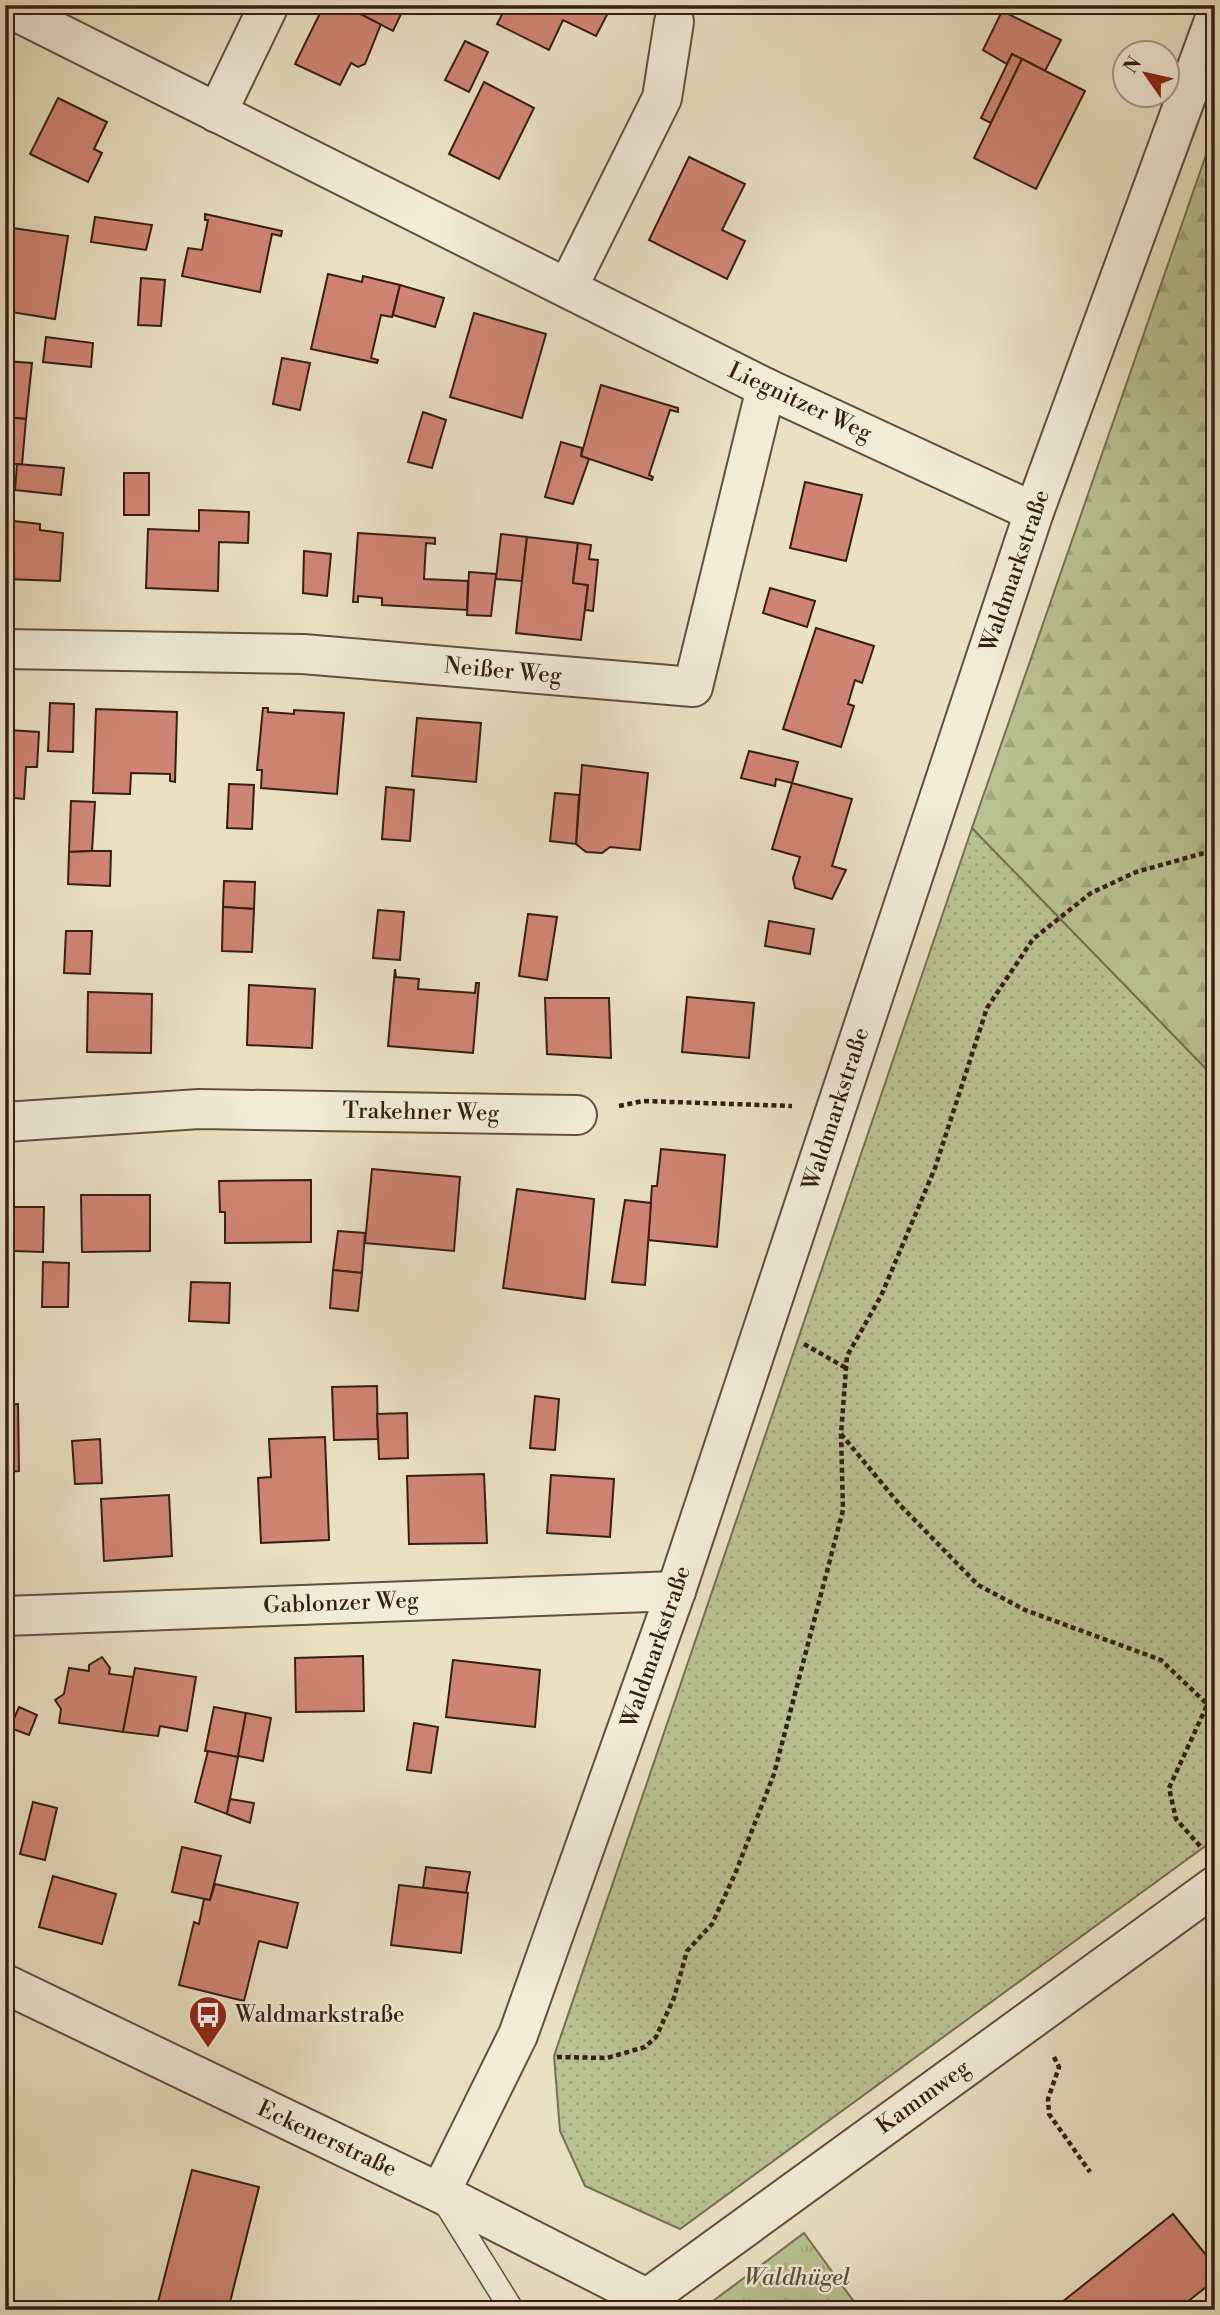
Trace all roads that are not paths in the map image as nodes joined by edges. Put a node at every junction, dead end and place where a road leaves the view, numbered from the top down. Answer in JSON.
{"nodes":[{"id":1,"x":269,"y":5,"type":"edge"},
{"id":2,"x":6,"y":10,"type":"edge"},
{"id":3,"x":1215,"y":18,"type":"edge"},
{"id":4,"x":674,"y":22,"type":"dead end"},
{"id":5,"x":217,"y":113,"type":"junction"},
{"id":6,"x":568,"y":287,"type":"junction"},
{"id":7,"x":766,"y":388,"type":"junction"},
{"id":8,"x":1034,"y":512,"type":"junction"},
{"id":9,"x":5,"y":649,"type":"edge"},
{"id":10,"x":577,"y":1115,"type":"road end"},
{"id":11,"x":5,"y":1122,"type":"edge"},
{"id":12,"x":676,"y":1591,"type":"junction"},
{"id":13,"x":5,"y":1616,"type":"edge"},
{"id":14,"x":1211,"y":1870,"type":"edge"},
{"id":15,"x":5,"y":1984,"type":"edge"},
{"id":16,"x":440,"y":2193,"type":"junction"},
{"id":17,"x":639,"y":2304,"type":"edge"},
{"id":18,"x":512,"y":2310,"type":"edge"}],
"edges":[{"from":1,"to":5,"type":"street"},
{"from":2,"to":5,"type":"street","name":"Liegnitzer Weg"},
{"from":3,"to":8,"type":"street","name":"Waldmarkstraße"},
{"from":4,"to":6,"type":"street"},
{"from":5,"to":6,"type":"street","name":"Liegnitzer Weg"},
{"from":6,"to":7,"type":"street","name":"Liegnitzer Weg"},
{"from":7,"to":8,"type":"street","name":"Liegnitzer Weg"},
{"from":7,"to":9,"type":"street","name":"Neißer Weg"},
{"from":8,"to":12,"type":"street","name":"Waldmarkstraße"},
{"from":10,"to":11,"type":"street","name":"Trakehner Weg"},
{"from":12,"to":13,"type":"street","name":"Gablonzer Weg"},
{"from":12,"to":16,"type":"street","name":"Waldmarkstraße"},
{"from":14,"to":17,"type":"street","name":"Kammweg"},
{"from":15,"to":16,"type":"street","name":"Eckenerstraße"},
{"from":16,"to":17,"type":"street","name":"Eckenerstraße"},
{"from":16,"to":18,"type":"lane"}]}
